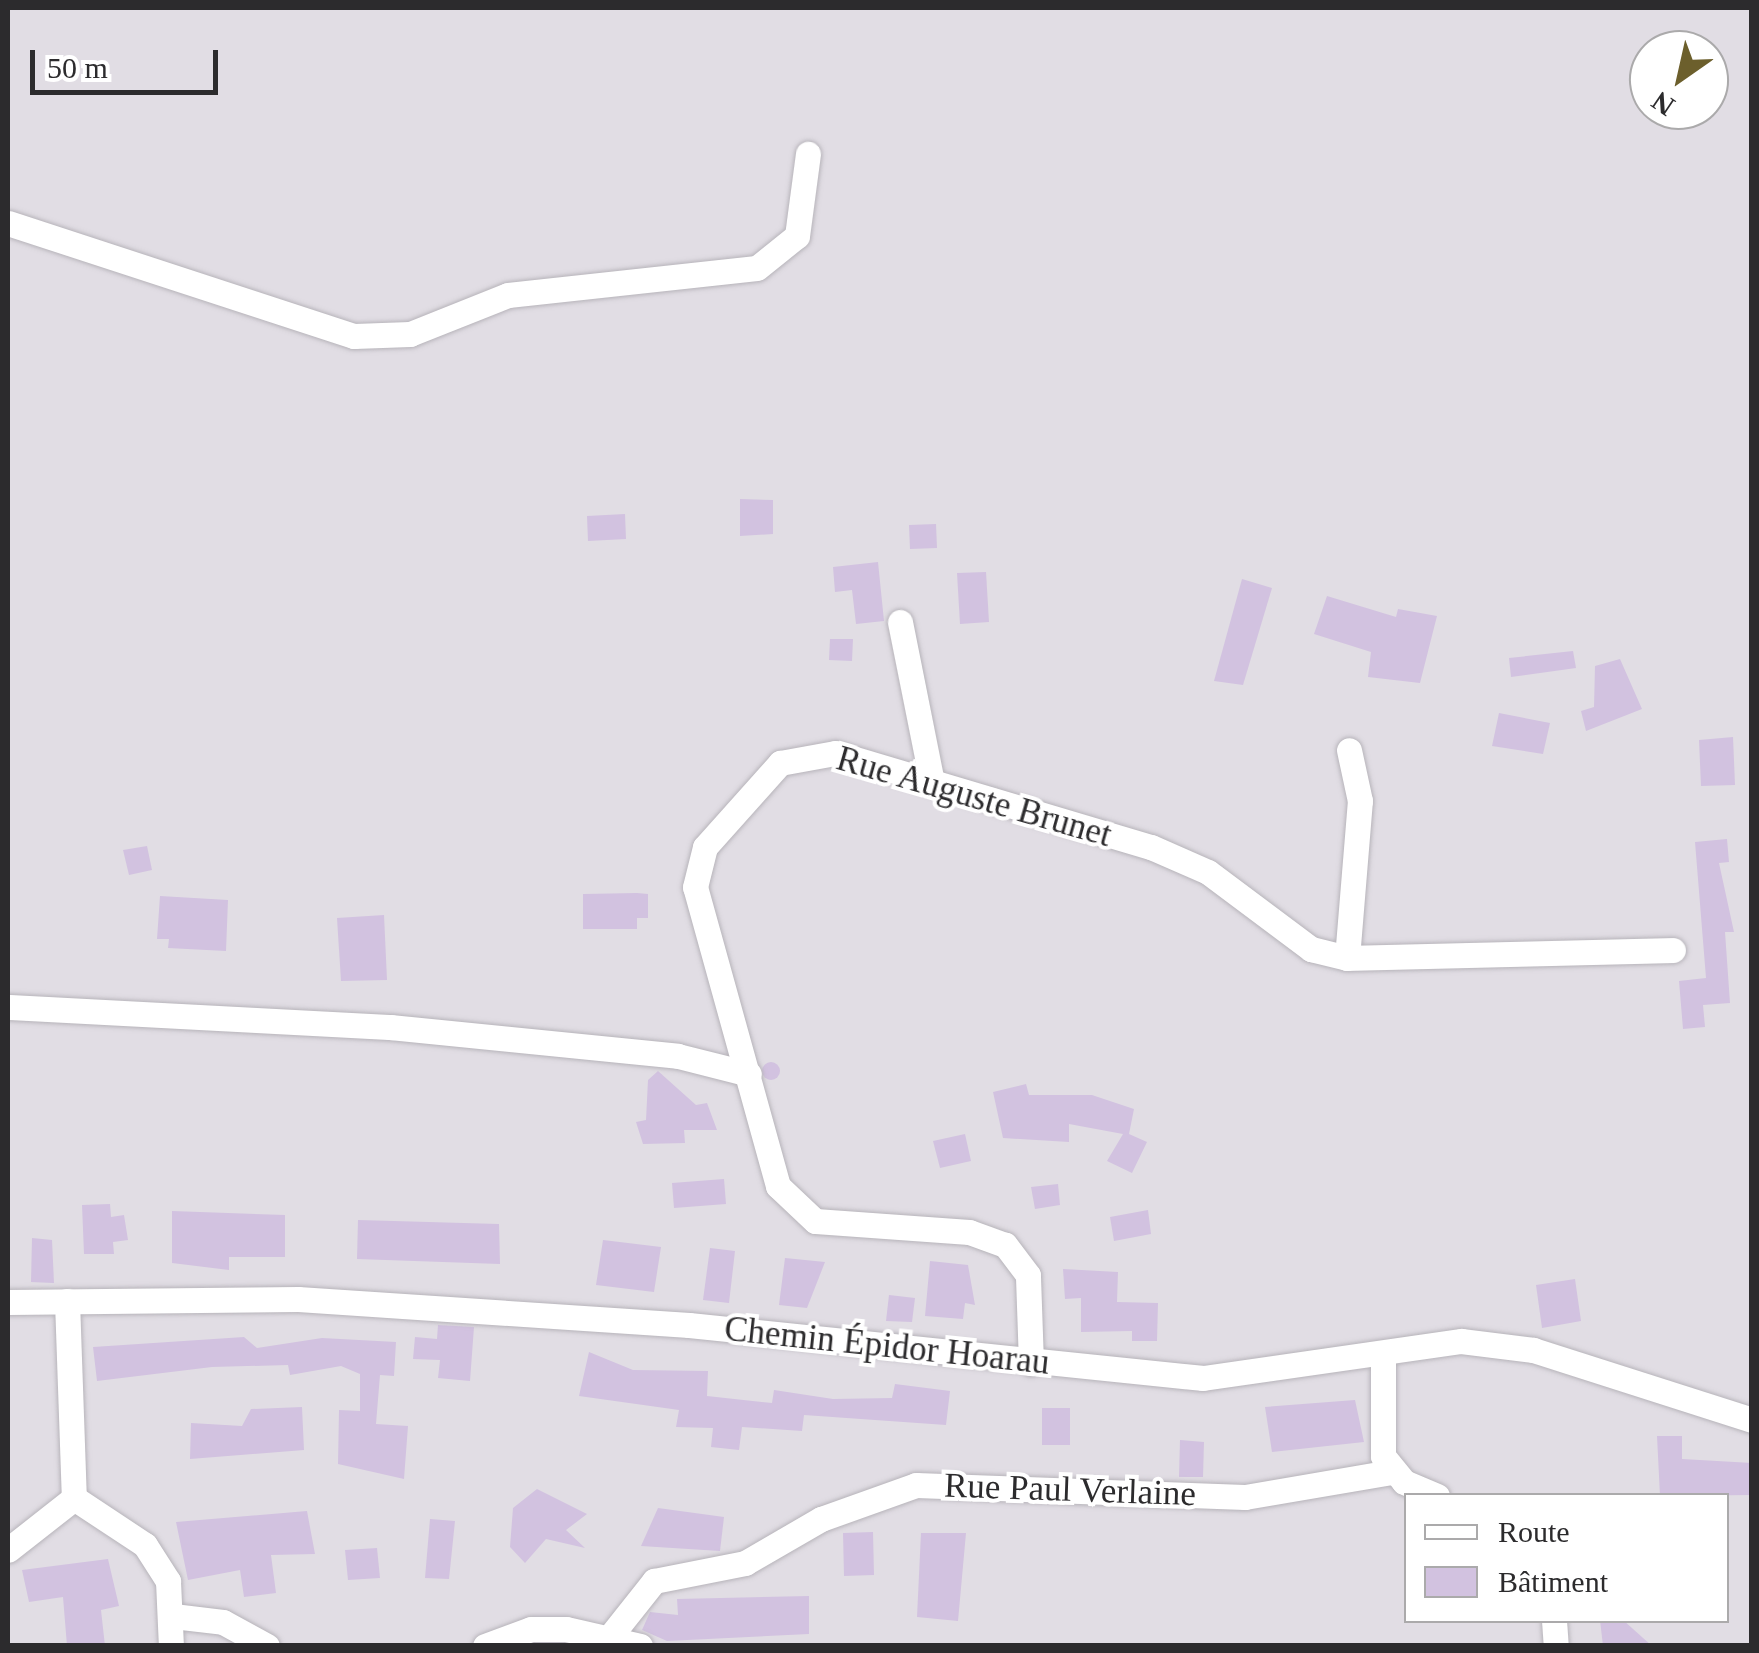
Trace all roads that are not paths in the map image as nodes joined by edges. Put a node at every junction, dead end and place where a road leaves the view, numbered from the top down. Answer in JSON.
{"nodes":[{"id":1,"x":808,"y":154,"type":"dead end"},
{"id":2,"x":8,"y":223,"type":"edge"},
{"id":3,"x":900,"y":622,"type":"dead end"},
{"id":4,"x":1348,"y":750,"type":"dead end"},
{"id":5,"x":932,"y":782,"type":"junction"},
{"id":6,"x":1673,"y":950,"type":"dead end"},
{"id":7,"x":1346,"y":958,"type":"junction"},
{"id":8,"x":8,"y":1007,"type":"edge"},
{"id":9,"x":748,"y":1074,"type":"junction"},
{"id":10,"x":67,"y":1301,"type":"junction"},
{"id":11,"x":8,"y":1302,"type":"edge"},
{"id":12,"x":1383,"y":1359,"type":"junction"},
{"id":13,"x":1031,"y":1363,"type":"junction"},
{"id":14,"x":1752,"y":1420,"type":"edge"},
{"id":15,"x":1392,"y":1472,"type":"junction"},
{"id":16,"x":1431,"y":1493,"type":"edge"},
{"id":17,"x":74,"y":1498,"type":"junction"},
{"id":18,"x":8,"y":1550,"type":"edge"},
{"id":19,"x":173,"y":1616,"type":"junction"},
{"id":20,"x":612,"y":1634,"type":"junction"},
{"id":21,"x":171,"y":1646,"type":"edge"},
{"id":22,"x":267,"y":1646,"type":"edge"},
{"id":23,"x":485,"y":1646,"type":"edge"},
{"id":24,"x":640,"y":1646,"type":"edge"}],
"edges":[{"from":1,"to":2,"type":"street"},
{"from":3,"to":5,"type":"street"},
{"from":4,"to":7,"type":"street"},
{"from":5,"to":7,"type":"street","name":"Rue Auguste Brunet"},
{"from":5,"to":9,"type":"street","name":"Rue Auguste Brunet"},
{"from":6,"to":7,"type":"street","name":"Rue Auguste Brunet"},
{"from":8,"to":9,"type":"street"},
{"from":9,"to":13,"type":"street","name":"Rue Auguste Brunet"},
{"from":10,"to":11,"type":"street","name":"Chemin Épidor Hoarau"},
{"from":10,"to":13,"type":"street","name":"Chemin Épidor Hoarau"},
{"from":10,"to":17,"type":"street"},
{"from":12,"to":13,"type":"street","name":"Chemin Épidor Hoarau"},
{"from":12,"to":14,"type":"street","name":"Chemin Épidor Hoarau"},
{"from":12,"to":15,"type":"street"},
{"from":15,"to":16,"type":"street"},
{"from":15,"to":20,"type":"street","name":"Rue Paul Verlaine"},
{"from":17,"to":18,"type":"street"},
{"from":17,"to":19,"type":"street"},
{"from":19,"to":21,"type":"street"},
{"from":19,"to":22,"type":"street"},
{"from":20,"to":23,"type":"street"},
{"from":20,"to":24,"type":"street"}]}
